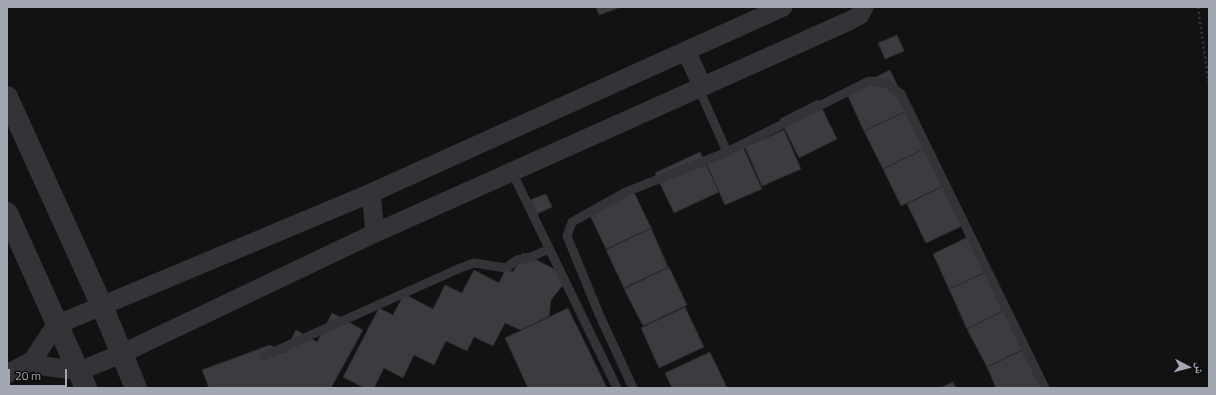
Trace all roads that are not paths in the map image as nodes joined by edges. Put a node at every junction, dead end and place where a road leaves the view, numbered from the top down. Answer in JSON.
{"nodes":[{"id":1,"x":783,"y":7,"type":"edge"},
{"id":2,"x":864,"y":7,"type":"edge"},
{"id":3,"x":686,"y":51,"type":"junction"},
{"id":4,"x":701,"y":88,"type":"junction"},
{"id":5,"x":7,"y":97,"type":"edge"},
{"id":6,"x":726,"y":152,"type":"junction"},
{"id":7,"x":512,"y":172,"type":"junction"},
{"id":8,"x":371,"y":192,"type":"junction"},
{"id":9,"x":7,"y":213,"type":"edge"},
{"id":10,"x":375,"y":233,"type":"junction"},
{"id":11,"x":549,"y":249,"type":"junction"},
{"id":12,"x":102,"y":306,"type":"junction"},
{"id":13,"x":56,"y":326,"type":"junction"},
{"id":14,"x":121,"y":354,"type":"junction"},
{"id":15,"x":264,"y":356,"type":"dead end"},
{"id":16,"x":32,"y":361,"type":"junction"},
{"id":17,"x":7,"y":374,"type":"edge"},
{"id":18,"x":82,"y":379,"type":"edge"},
{"id":19,"x":136,"y":388,"type":"edge"},
{"id":20,"x":617,"y":388,"type":"edge"},
{"id":21,"x":633,"y":388,"type":"edge"},
{"id":22,"x":1045,"y":388,"type":"edge"}],
"edges":[{"from":1,"to":3,"type":"street"},
{"from":2,"to":4,"type":"street"},
{"from":3,"to":4,"type":"street"},
{"from":3,"to":8,"type":"street"},
{"from":4,"to":6,"type":"lane"},
{"from":4,"to":7,"type":"street"},
{"from":5,"to":12,"type":"street"},
{"from":6,"to":21,"type":"lane"},
{"from":6,"to":22,"type":"lane"},
{"from":7,"to":10,"type":"street"},
{"from":7,"to":11,"type":"lane"},
{"from":8,"to":10,"type":"street"},
{"from":8,"to":12,"type":"street"},
{"from":9,"to":13,"type":"street"},
{"from":10,"to":14,"type":"street"},
{"from":11,"to":15,"type":"lane"},
{"from":11,"to":20,"type":"lane"},
{"from":12,"to":13,"type":"street"},
{"from":12,"to":14,"type":"street"},
{"from":13,"to":16,"type":"street"},
{"from":13,"to":18,"type":"street"},
{"from":14,"to":18,"type":"street"},
{"from":14,"to":19,"type":"street"},
{"from":16,"to":17,"type":"street"},
{"from":16,"to":18,"type":"street"}]}
